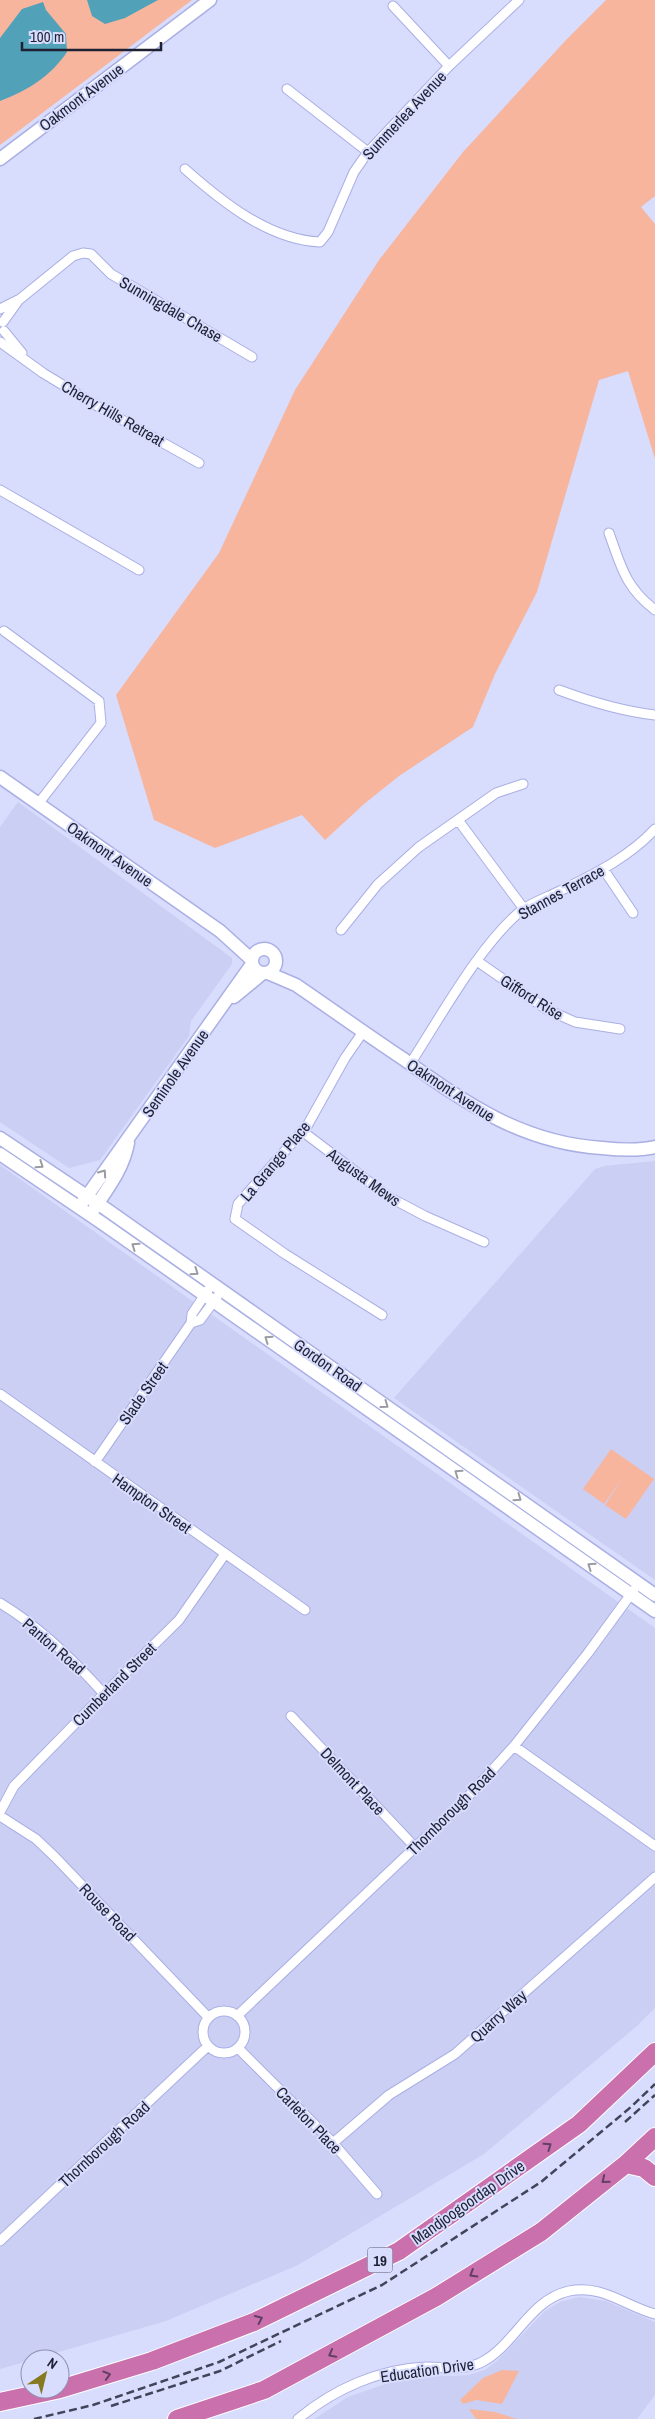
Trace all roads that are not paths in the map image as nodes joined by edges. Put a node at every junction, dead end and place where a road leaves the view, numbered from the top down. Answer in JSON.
{"nodes":[{"id":1,"x":210,"y":0,"type":"edge"},
{"id":2,"x":519,"y":0,"type":"edge"},
{"id":3,"x":393,"y":6,"type":"dead end"},
{"id":4,"x":449,"y":66,"type":"junction"},
{"id":5,"x":287,"y":89,"type":"dead end"},
{"id":6,"x":368,"y":152,"type":"junction"},
{"id":7,"x":0,"y":159,"type":"edge"},
{"id":8,"x":185,"y":168,"type":"dead end"},
{"id":9,"x":20,"y":299,"type":"junction"},
{"id":10,"x":0,"y":310,"type":"edge"},
{"id":11,"x":2,"y":327,"type":"edge"},
{"id":12,"x":0,"y":342,"type":"edge"},
{"id":13,"x":252,"y":356,"type":"dead end"},
{"id":14,"x":28,"y":361,"type":"junction"},
{"id":15,"x":199,"y":463,"type":"dead end"},
{"id":16,"x":0,"y":490,"type":"edge"},
{"id":17,"x":609,"y":533,"type":"dead end"},
{"id":18,"x":139,"y":570,"type":"dead end"},
{"id":19,"x":655,"y":610,"type":"edge"},
{"id":20,"x":4,"y":632,"type":"dead end"},
{"id":21,"x":559,"y":690,"type":"dead end"},
{"id":22,"x":655,"y":715,"type":"edge"},
{"id":23,"x":0,"y":777,"type":"edge"},
{"id":24,"x":523,"y":784,"type":"dead end"},
{"id":25,"x":38,"y":804,"type":"junction"},
{"id":26,"x":458,"y":820,"type":"junction"},
{"id":27,"x":655,"y":829,"type":"edge"},
{"id":28,"x":604,"y":870,"type":"junction"},
{"id":29,"x":524,"y":909,"type":"junction"},
{"id":30,"x":633,"y":913,"type":"dead end"},
{"id":31,"x":341,"y":930,"type":"dead end"},
{"id":32,"x":220,"y":931,"type":"junction"},
{"id":33,"x":260,"y":949,"type":"junction"},
{"id":34,"x":276,"y":958,"type":"junction"},
{"id":35,"x":252,"y":962,"type":"junction"},
{"id":36,"x":477,"y":962,"type":"junction"},
{"id":37,"x":266,"y":973,"type":"junction"},
{"id":38,"x":296,"y":985,"type":"junction"},
{"id":39,"x":222,"y":1006,"type":"junction"},
{"id":40,"x":620,"y":1029,"type":"dead end"},
{"id":41,"x":363,"y":1032,"type":"junction"},
{"id":42,"x":410,"y":1064,"type":"junction"},
{"id":43,"x":302,"y":1131,"type":"junction"},
{"id":44,"x":0,"y":1138,"type":"edge"},
{"id":45,"x":655,"y":1147,"type":"edge"},
{"id":46,"x":0,"y":1154,"type":"edge"},
{"id":47,"x":88,"y":1205,"type":"junction"},
{"id":48,"x":484,"y":1242,"type":"dead end"},
{"id":49,"x":217,"y":1287,"type":"junction"},
{"id":50,"x":209,"y":1298,"type":"junction"},
{"id":51,"x":382,"y":1315,"type":"dead end"},
{"id":52,"x":0,"y":1394,"type":"edge"},
{"id":53,"x":94,"y":1462,"type":"junction"},
{"id":54,"x":225,"y":1554,"type":"junction"},
{"id":55,"x":635,"y":1589,"type":"junction"},
{"id":56,"x":655,"y":1595,"type":"edge"},
{"id":57,"x":0,"y":1603,"type":"edge"},
{"id":58,"x":305,"y":1610,"type":"dead end"},
{"id":59,"x":655,"y":1611,"type":"edge"},
{"id":60,"x":104,"y":1694,"type":"junction"},
{"id":61,"x":291,"y":1716,"type":"dead end"},
{"id":62,"x":514,"y":1746,"type":"junction"},
{"id":63,"x":0,"y":1812,"type":"edge"},
{"id":64,"x":0,"y":1816,"type":"edge"},
{"id":65,"x":655,"y":1846,"type":"edge"},
{"id":66,"x":415,"y":1847,"type":"junction"},
{"id":67,"x":655,"y":1877,"type":"edge"},
{"id":68,"x":237,"y":2016,"type":"junction"},
{"id":69,"x":208,"y":2017,"type":"junction"},
{"id":70,"x":208,"y":2046,"type":"junction"},
{"id":71,"x":238,"y":2048,"type":"junction"},
{"id":72,"x":655,"y":2052,"type":"edge"},
{"id":73,"x":655,"y":2136,"type":"edge"},
{"id":74,"x":333,"y":2143,"type":"junction"},
{"id":75,"x":626,"y":2164,"type":"junction"},
{"id":76,"x":655,"y":2177,"type":"edge"},
{"id":77,"x":377,"y":2194,"type":"dead end"},
{"id":78,"x":0,"y":2241,"type":"edge"},
{"id":79,"x":655,"y":2314,"type":"edge"},
{"id":80,"x":70,"y":2386,"type":"edge"},
{"id":81,"x":20,"y":2398,"type":"edge"},
{"id":82,"x":0,"y":2402,"type":"edge"},
{"id":83,"x":177,"y":2419,"type":"edge"},
{"id":84,"x":298,"y":2419,"type":"edge"}],
"edges":[{"from":1,"to":7,"type":"main road","name":"Oakmont Avenue"},
{"from":2,"to":4,"type":"street","name":"Summerlea Avenue"},
{"from":3,"to":4,"type":"street"},
{"from":4,"to":6,"type":"street","name":"Summerlea Avenue"},
{"from":5,"to":6,"type":"street"},
{"from":6,"to":8,"type":"street","name":"Summerlea Avenue"},
{"from":9,"to":10,"type":"street","name":"Sunningdale Chase"},
{"from":9,"to":11,"type":"street","name":"Sunningdale Chase"},
{"from":9,"to":13,"type":"street","name":"Sunningdale Chase"},
{"from":11,"to":14,"type":"street","name":"Cherry Hills Retreat"},
{"from":12,"to":14,"type":"street","name":"Cherry Hills Retreat"},
{"from":14,"to":15,"type":"street","name":"Cherry Hills Retreat"},
{"from":16,"to":18,"type":"street"},
{"from":17,"to":19,"type":"street"},
{"from":20,"to":25,"type":"street"},
{"from":21,"to":22,"type":"street"},
{"from":23,"to":25,"type":"main road","name":"Oakmont Avenue"},
{"from":24,"to":26,"type":"street"},
{"from":25,"to":32,"type":"main road","name":"Oakmont Avenue"},
{"from":26,"to":29,"type":"street"},
{"from":26,"to":31,"type":"street"},
{"from":27,"to":28,"type":"street","name":"Stannes Terrace"},
{"from":28,"to":29,"type":"street","name":"Stannes Terrace"},
{"from":28,"to":30,"type":"street"},
{"from":29,"to":36,"type":"street","name":"Stannes Terrace"},
{"from":32,"to":33,"type":"main road","name":"Oakmont Avenue"},
{"from":32,"to":35,"type":"main road","name":"Oakmont Avenue"},
{"from":33,"to":34,"type":"main road"},
{"from":33,"to":35,"type":"main road"},
{"from":34,"to":37,"type":"main road"},
{"from":34,"to":38,"type":"main road","name":"Oakmont Avenue"},
{"from":35,"to":37,"type":"main road"},
{"from":35,"to":39,"type":"main road","name":"Seminole Avenue"},
{"from":36,"to":40,"type":"street","name":"Gifford Rise"},
{"from":36,"to":42,"type":"street","name":"Stannes Terrace"},
{"from":37,"to":38,"type":"main road","name":"Oakmont Avenue"},
{"from":37,"to":39,"type":"main road","name":"Seminole Avenue"},
{"from":38,"to":41,"type":"main road","name":"Oakmont Avenue"},
{"from":39,"to":47,"type":"main road","name":"Seminole Avenue"},
{"from":41,"to":42,"type":"main road","name":"Oakmont Avenue"},
{"from":41,"to":43,"type":"street","name":"La Grange Place"},
{"from":42,"to":45,"type":"main road","name":"Oakmont Avenue"},
{"from":43,"to":48,"type":"street","name":"Augusta Mews"},
{"from":43,"to":51,"type":"street","name":"La Grange Place"},
{"from":44,"to":47,"type":"main road","name":"Gordon Road","one_way":true},
{"from":46,"to":47,"type":"main road","name":"Gordon Road"},
{"from":47,"to":49,"type":"main road","name":"Gordon Road","one_way":true},
{"from":50,"to":47,"type":"main road","name":"Gordon Road","one_way":true},
{"from":49,"to":50,"type":"street","name":"Slade Street"},
{"from":49,"to":55,"type":"main road","name":"Gordon Road","one_way":true},
{"from":50,"to":53,"type":"street","name":"Slade Street"},
{"from":55,"to":50,"type":"main road","name":"Gordon Road","one_way":true},
{"from":52,"to":53,"type":"street","name":"Hampton Street"},
{"from":53,"to":54,"type":"street","name":"Hampton Street"},
{"from":54,"to":58,"type":"street","name":"Hampton Street"},
{"from":54,"to":60,"type":"street","name":"Cumberland Street"},
{"from":55,"to":56,"type":"main road","name":"Gordon Road"},
{"from":55,"to":59,"type":"main road","name":"Gordon Road"},
{"from":55,"to":62,"type":"street","name":"Thornborough Road"},
{"from":57,"to":60,"type":"street","name":"Panton Road"},
{"from":60,"to":63,"type":"street","name":"Cumberland Street"},
{"from":61,"to":66,"type":"street","name":"Delmont Place"},
{"from":62,"to":65,"type":"street"},
{"from":62,"to":66,"type":"street","name":"Thornborough Road"},
{"from":64,"to":69,"type":"street","name":"Rouse Road"},
{"from":66,"to":68,"type":"street","name":"Thornborough Road"},
{"from":67,"to":74,"type":"street","name":"Quarry Way"},
{"from":68,"to":69,"type":"street"},
{"from":68,"to":71,"type":"street"},
{"from":69,"to":70,"type":"street"},
{"from":70,"to":71,"type":"street"},
{"from":70,"to":78,"type":"street","name":"Thornborough Road"},
{"from":71,"to":74,"type":"street","name":"Carleton Place"},
{"from":80,"to":72,"type":"highway","name":"Mandjoogoordap Drive","number":"19","one_way":true},
{"from":73,"to":75,"type":"highway"},
{"from":74,"to":77,"type":"street","name":"Carleton Place"},
{"from":75,"to":76,"type":"highway"},
{"from":75,"to":83,"type":"highway","one_way":true},
{"from":79,"to":84,"type":"street","name":"Education Drive"},
{"from":81,"to":82,"type":"highway","name":"Mandjoogoordap Drive","number":"19"}]}
